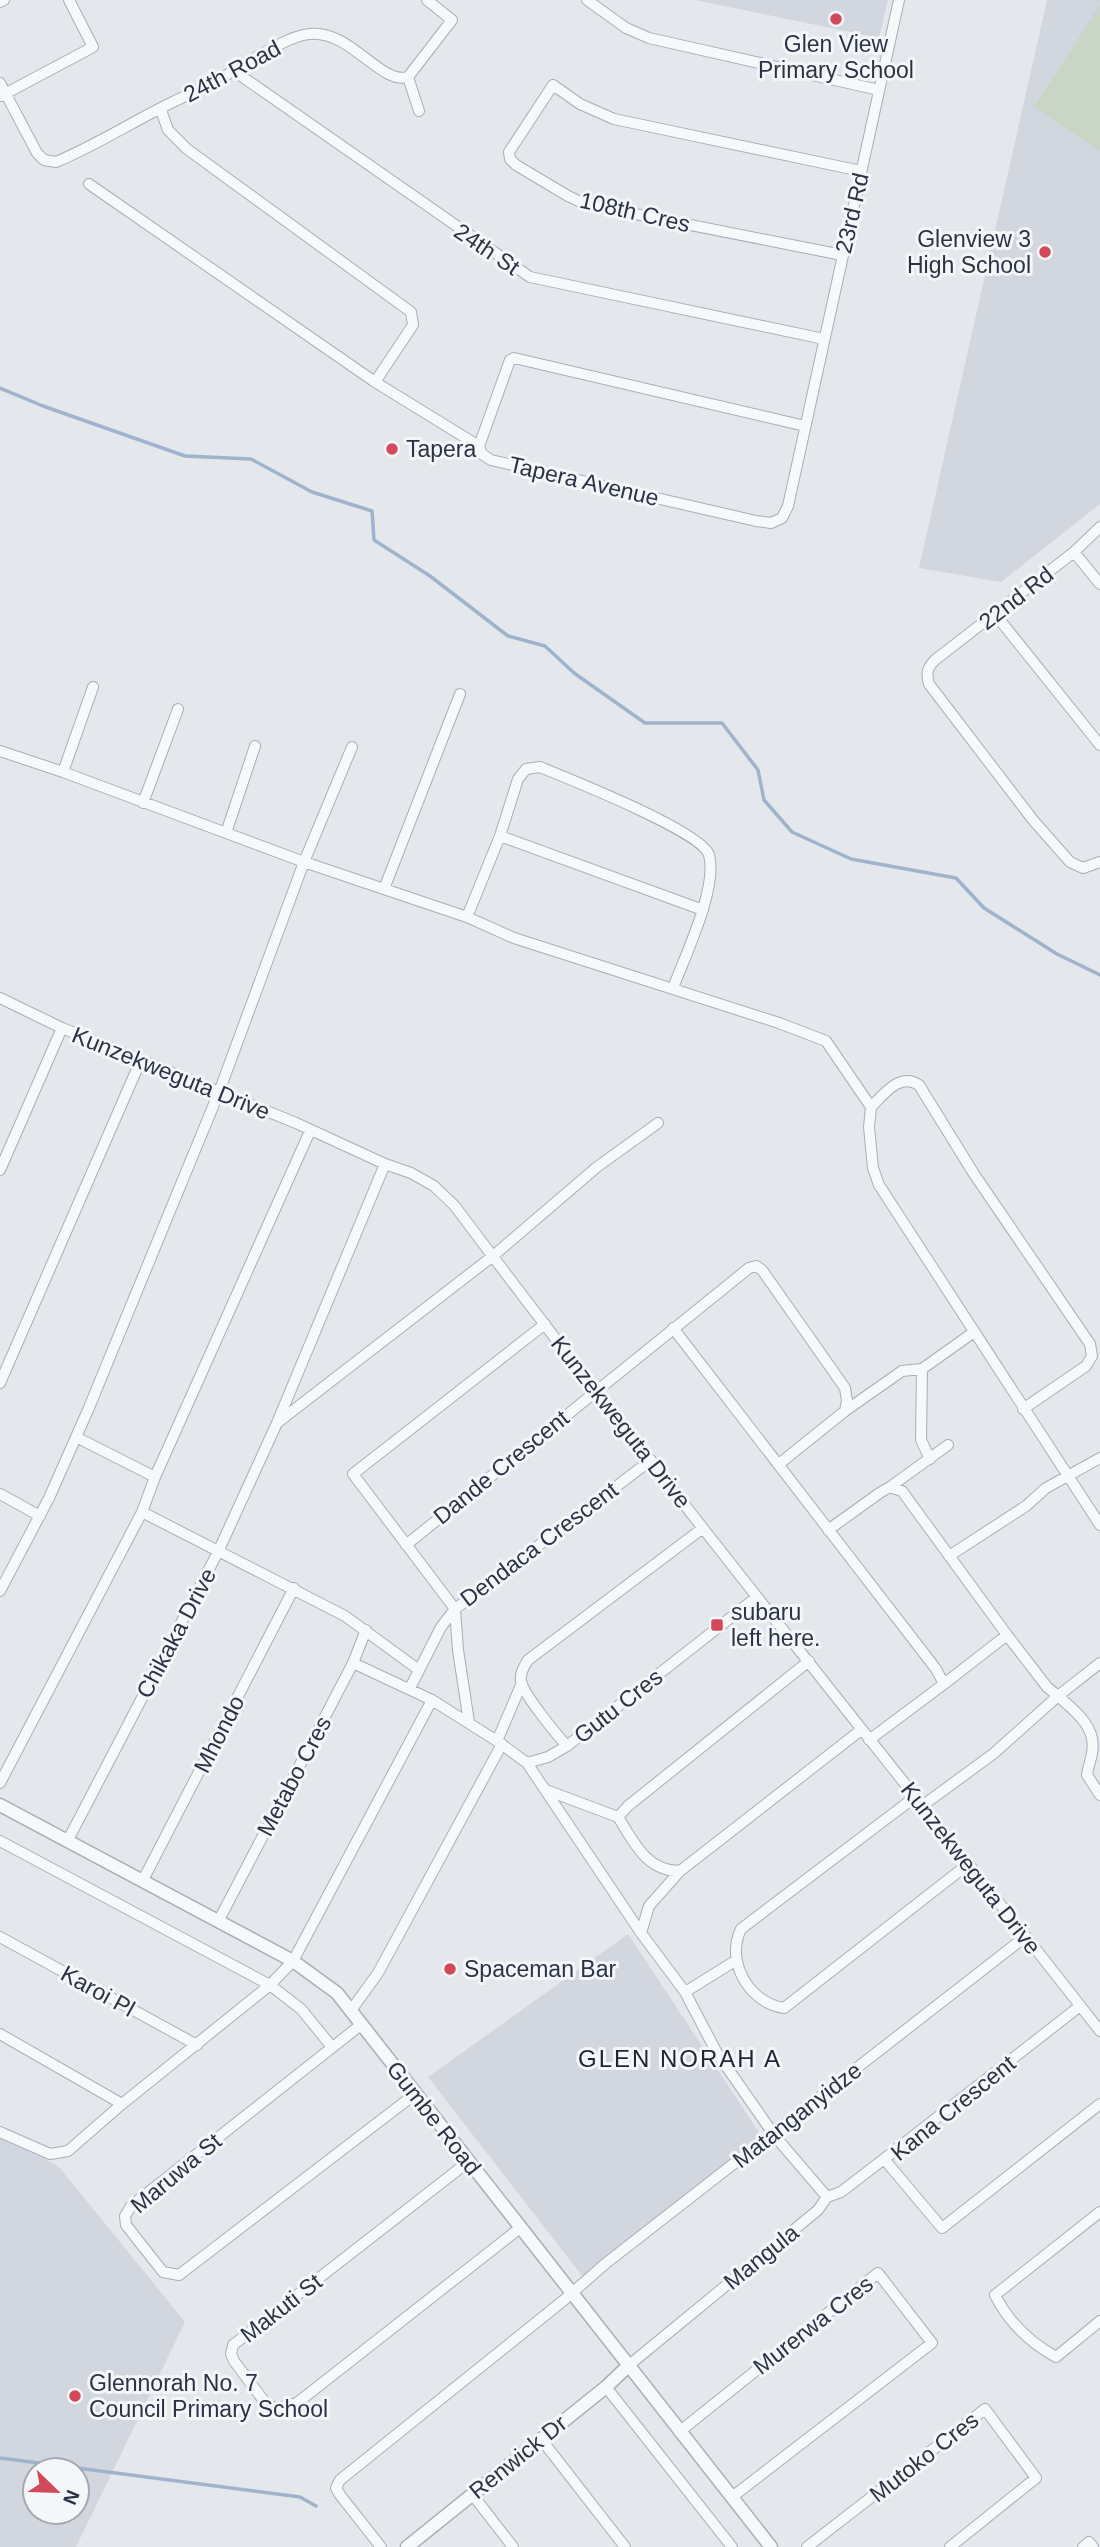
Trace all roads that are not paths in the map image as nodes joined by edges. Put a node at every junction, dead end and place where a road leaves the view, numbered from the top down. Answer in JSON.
{"nodes":[{"id":1,"x":69,"y":0,"type":"edge"},
{"id":2,"x":427,"y":0,"type":"edge"},
{"id":3,"x":587,"y":0,"type":"edge"},
{"id":4,"x":899,"y":0,"type":"edge"},
{"id":5,"x":234,"y":71,"type":"junction"},
{"id":6,"x":408,"y":77,"type":"junction"},
{"id":7,"x":0,"y":83,"type":"edge"},
{"id":8,"x":878,"y":90,"type":"junction"},
{"id":9,"x":3,"y":95,"type":"edge"},
{"id":10,"x":161,"y":110,"type":"junction"},
{"id":11,"x":419,"y":111,"type":"dead end"},
{"id":12,"x":861,"y":171,"type":"junction"},
{"id":13,"x":89,"y":184,"type":"dead end"},
{"id":14,"x":842,"y":255,"type":"junction"},
{"id":15,"x":824,"y":339,"type":"junction"},
{"id":16,"x":375,"y":382,"type":"junction"},
{"id":17,"x":805,"y":426,"type":"junction"},
{"id":18,"x":479,"y":446,"type":"junction"},
{"id":19,"x":1100,"y":527,"type":"edge"},
{"id":20,"x":1074,"y":552,"type":"junction"},
{"id":21,"x":1100,"y":584,"type":"edge"},
{"id":22,"x":995,"y":614,"type":"junction"},
{"id":23,"x":93,"y":687,"type":"dead end"},
{"id":24,"x":460,"y":694,"type":"dead end"},
{"id":25,"x":178,"y":709,"type":"dead end"},
{"id":26,"x":1100,"y":745,"type":"edge"},
{"id":27,"x":255,"y":746,"type":"dead end"},
{"id":28,"x":352,"y":747,"type":"dead end"},
{"id":29,"x":0,"y":751,"type":"edge"},
{"id":30,"x":63,"y":772,"type":"junction"},
{"id":31,"x":143,"y":803,"type":"junction"},
{"id":32,"x":226,"y":833,"type":"junction"},
{"id":33,"x":500,"y":836,"type":"junction"},
{"id":34,"x":304,"y":862,"type":"junction"},
{"id":35,"x":1100,"y":862,"type":"edge"},
{"id":36,"x":384,"y":889,"type":"junction"},
{"id":37,"x":703,"y":910,"type":"junction"},
{"id":38,"x":467,"y":917,"type":"junction"},
{"id":39,"x":673,"y":988,"type":"junction"},
{"id":40,"x":0,"y":998,"type":"edge"},
{"id":41,"x":62,"y":1028,"type":"junction"},
{"id":42,"x":140,"y":1062,"type":"junction"},
{"id":43,"x":219,"y":1092,"type":"junction"},
{"id":44,"x":871,"y":1107,"type":"junction"},
{"id":45,"x":658,"y":1124,"type":"dead end"},
{"id":46,"x":310,"y":1131,"type":"junction"},
{"id":47,"x":385,"y":1164,"type":"junction"},
{"id":48,"x":0,"y":1170,"type":"edge"},
{"id":49,"x":493,"y":1256,"type":"junction"},
{"id":50,"x":545,"y":1324,"type":"junction"},
{"id":51,"x":673,"y":1328,"type":"junction"},
{"id":52,"x":974,"y":1332,"type":"junction"},
{"id":53,"x":922,"y":1369,"type":"junction"},
{"id":54,"x":0,"y":1383,"type":"edge"},
{"id":55,"x":594,"y":1391,"type":"junction"},
{"id":56,"x":1023,"y":1409,"type":"junction"},
{"id":57,"x":845,"y":1411,"type":"junction"},
{"id":58,"x":277,"y":1423,"type":"junction"},
{"id":59,"x":76,"y":1437,"type":"junction"},
{"id":60,"x":948,"y":1445,"type":"dead end"},
{"id":61,"x":1100,"y":1458,"type":"edge"},
{"id":62,"x":930,"y":1459,"type":"junction"},
{"id":63,"x":651,"y":1460,"type":"junction"},
{"id":64,"x":779,"y":1464,"type":"junction"},
{"id":65,"x":1068,"y":1475,"type":"junction"},
{"id":66,"x":155,"y":1477,"type":"junction"},
{"id":67,"x":890,"y":1487,"type":"junction"},
{"id":68,"x":0,"y":1494,"type":"edge"},
{"id":69,"x":142,"y":1512,"type":"junction"},
{"id":70,"x":40,"y":1516,"type":"junction"},
{"id":71,"x":1100,"y":1525,"type":"edge"},
{"id":72,"x":703,"y":1528,"type":"junction"},
{"id":73,"x":828,"y":1530,"type":"junction"},
{"id":74,"x":406,"y":1545,"type":"junction"},
{"id":75,"x":218,"y":1552,"type":"junction"},
{"id":76,"x":949,"y":1556,"type":"junction"},
{"id":77,"x":294,"y":1588,"type":"junction"},
{"id":78,"x":0,"y":1591,"type":"edge"},
{"id":79,"x":757,"y":1597,"type":"junction"},
{"id":80,"x":455,"y":1609,"type":"junction"},
{"id":81,"x":366,"y":1629,"type":"junction"},
{"id":82,"x":1007,"y":1634,"type":"junction"},
{"id":83,"x":809,"y":1661,"type":"junction"},
{"id":84,"x":353,"y":1663,"type":"junction"},
{"id":85,"x":1100,"y":1663,"type":"edge"},
{"id":86,"x":419,"y":1670,"type":"junction"},
{"id":87,"x":944,"y":1684,"type":"junction"},
{"id":88,"x":521,"y":1685,"type":"junction"},
{"id":89,"x":410,"y":1688,"type":"junction"},
{"id":90,"x":1058,"y":1696,"type":"junction"},
{"id":91,"x":432,"y":1700,"type":"junction"},
{"id":92,"x":468,"y":1722,"type":"junction"},
{"id":93,"x":861,"y":1730,"type":"junction"},
{"id":94,"x":869,"y":1740,"type":"junction"},
{"id":95,"x":499,"y":1743,"type":"junction"},
{"id":96,"x":567,"y":1746,"type":"junction"},
{"id":97,"x":527,"y":1763,"type":"junction"},
{"id":98,"x":0,"y":1783,"type":"edge"},
{"id":99,"x":546,"y":1790,"type":"junction"},
{"id":100,"x":1100,"y":1795,"type":"edge"},
{"id":101,"x":915,"y":1797,"type":"junction"},
{"id":102,"x":0,"y":1805,"type":"edge"},
{"id":103,"x":922,"y":1807,"type":"junction"},
{"id":104,"x":618,"y":1817,"type":"junction"},
{"id":105,"x":68,"y":1840,"type":"junction"},
{"id":106,"x":0,"y":1841,"type":"edge"},
{"id":107,"x":967,"y":1865,"type":"junction"},
{"id":108,"x":680,"y":1871,"type":"junction"},
{"id":109,"x":143,"y":1880,"type":"junction"},
{"id":110,"x":219,"y":1920,"type":"junction"},
{"id":111,"x":641,"y":1933,"type":"junction"},
{"id":112,"x":0,"y":1937,"type":"edge"},
{"id":113,"x":1025,"y":1937,"type":"junction"},
{"id":114,"x":293,"y":1961,"type":"junction"},
{"id":115,"x":735,"y":1961,"type":"junction"},
{"id":116,"x":270,"y":1985,"type":"junction"},
{"id":117,"x":685,"y":1992,"type":"junction"},
{"id":118,"x":1080,"y":2006,"type":"junction"},
{"id":119,"x":352,"y":2009,"type":"junction"},
{"id":120,"x":362,"y":2024,"type":"junction"},
{"id":121,"x":1100,"y":2031,"type":"edge"},
{"id":122,"x":0,"y":2034,"type":"edge"},
{"id":123,"x":197,"y":2045,"type":"junction"},
{"id":124,"x":332,"y":2047,"type":"junction"},
{"id":125,"x":415,"y":2094,"type":"junction"},
{"id":126,"x":122,"y":2104,"type":"junction"},
{"id":127,"x":1100,"y":2104,"type":"edge"},
{"id":128,"x":0,"y":2132,"type":"edge"},
{"id":129,"x":774,"y":2135,"type":"junction"},
{"id":130,"x":884,"y":2159,"type":"junction"},
{"id":131,"x":468,"y":2162,"type":"junction"},
{"id":132,"x":827,"y":2197,"type":"junction"},
{"id":133,"x":1100,"y":2212,"type":"edge"},
{"id":134,"x":520,"y":2228,"type":"junction"},
{"id":135,"x":571,"y":2294,"type":"junction"},
{"id":136,"x":1100,"y":2321,"type":"edge"},
{"id":137,"x":628,"y":2366,"type":"junction"},
{"id":138,"x":606,"y":2387,"type":"junction"},
{"id":139,"x":679,"y":2432,"type":"junction"},
{"id":140,"x":541,"y":2439,"type":"junction"},
{"id":141,"x":472,"y":2494,"type":"junction"},
{"id":142,"x":732,"y":2497,"type":"junction"},
{"id":143,"x":382,"y":2547,"type":"edge"},
{"id":144,"x":407,"y":2547,"type":"edge"},
{"id":145,"x":513,"y":2547,"type":"edge"},
{"id":146,"x":625,"y":2547,"type":"edge"},
{"id":147,"x":732,"y":2547,"type":"edge"},
{"id":148,"x":771,"y":2547,"type":"edge"},
{"id":149,"x":807,"y":2547,"type":"edge"},
{"id":150,"x":950,"y":2547,"type":"edge"},
{"id":151,"x":1083,"y":2547,"type":"edge"},
{"id":152,"x":1093,"y":2547,"type":"edge"}],
"edges":[{"from":1,"to":9,"type":"street"},
{"from":2,"to":6,"type":"street"},
{"from":3,"to":8,"type":"street"},
{"from":4,"to":8,"type":"street","name":"23rd Rd"},
{"from":5,"to":6,"type":"street","name":"24th Road"},
{"from":5,"to":10,"type":"street","name":"24th Road"},
{"from":5,"to":15,"type":"street","name":"24th St"},
{"from":6,"to":11,"type":"street"},
{"from":7,"to":9,"type":"street"},
{"from":8,"to":12,"type":"street","name":"23rd Rd"},
{"from":9,"to":10,"type":"street","name":"24th Road"},
{"from":10,"to":16,"type":"street"},
{"from":12,"to":14,"type":"street","name":"23rd Rd"},
{"from":12,"to":14,"type":"street","name":"108th Cres"},
{"from":13,"to":16,"type":"street"},
{"from":14,"to":15,"type":"street","name":"23rd Rd"},
{"from":15,"to":17,"type":"street","name":"23rd Rd"},
{"from":16,"to":18,"type":"street"},
{"from":17,"to":18,"type":"street","name":"Tapera Avenue"},
{"from":17,"to":18,"type":"street","name":"Tapera Avenue"},
{"from":19,"to":20,"type":"street","name":"22nd Rd"},
{"from":20,"to":21,"type":"street"},
{"from":20,"to":22,"type":"street","name":"22nd Rd"},
{"from":22,"to":26,"type":"street"},
{"from":22,"to":35,"type":"street","name":"22nd Rd"},
{"from":23,"to":30,"type":"street"},
{"from":24,"to":36,"type":"street"},
{"from":25,"to":31,"type":"street"},
{"from":27,"to":32,"type":"street"},
{"from":28,"to":34,"type":"street"},
{"from":29,"to":30,"type":"street"},
{"from":30,"to":31,"type":"street"},
{"from":31,"to":32,"type":"street"},
{"from":32,"to":34,"type":"street"},
{"from":33,"to":37,"type":"street"},
{"from":33,"to":37,"type":"street"},
{"from":33,"to":38,"type":"street"},
{"from":34,"to":36,"type":"street"},
{"from":34,"to":43,"type":"street"},
{"from":36,"to":38,"type":"street"},
{"from":37,"to":39,"type":"street"},
{"from":38,"to":39,"type":"street"},
{"from":39,"to":44,"type":"street"},
{"from":40,"to":41,"type":"street","name":"Kunzekweguta Drive"},
{"from":41,"to":42,"type":"street","name":"Kunzekweguta Drive"},
{"from":41,"to":48,"type":"street"},
{"from":42,"to":43,"type":"street","name":"Kunzekweguta Drive"},
{"from":42,"to":54,"type":"street"},
{"from":43,"to":46,"type":"street","name":"Kunzekweguta Drive"},
{"from":43,"to":59,"type":"street"},
{"from":44,"to":52,"type":"street"},
{"from":44,"to":56,"type":"street"},
{"from":45,"to":49,"type":"street","name":"Chikaka Drive"},
{"from":46,"to":47,"type":"street","name":"Kunzekweguta Drive"},
{"from":46,"to":66,"type":"street"},
{"from":47,"to":49,"type":"street","name":"Kunzekweguta Drive"},
{"from":47,"to":58,"type":"street","name":"Chikaka Drive"},
{"from":49,"to":50,"type":"street","name":"Kunzekweguta Drive"},
{"from":49,"to":58,"type":"street","name":"Chikaka Drive"},
{"from":50,"to":55,"type":"street","name":"Kunzekweguta Drive"},
{"from":50,"to":74,"type":"street","name":"Dendaca Crescent"},
{"from":51,"to":55,"type":"street","name":"Dande Crescent"},
{"from":51,"to":57,"type":"street","name":"Dande Crescent"},
{"from":51,"to":64,"type":"street"},
{"from":52,"to":53,"type":"street"},
{"from":52,"to":56,"type":"street"},
{"from":53,"to":57,"type":"street"},
{"from":53,"to":62,"type":"street"},
{"from":55,"to":63,"type":"street","name":"Kunzekweguta Drive"},
{"from":55,"to":74,"type":"street","name":"Dande Crescent"},
{"from":56,"to":65,"type":"street"},
{"from":57,"to":64,"type":"street"},
{"from":58,"to":75,"type":"street","name":"Chikaka Drive"},
{"from":59,"to":66,"type":"street"},
{"from":59,"to":70,"type":"street"},
{"from":60,"to":62,"type":"street"},
{"from":61,"to":65,"type":"street"},
{"from":62,"to":67,"type":"street"},
{"from":63,"to":72,"type":"street","name":"Kunzekweguta Drive"},
{"from":63,"to":80,"type":"street","name":"Dendaca Crescent"},
{"from":64,"to":73,"type":"street"},
{"from":65,"to":71,"type":"street"},
{"from":65,"to":76,"type":"street"},
{"from":66,"to":69,"type":"street"},
{"from":67,"to":73,"type":"street"},
{"from":67,"to":76,"type":"street"},
{"from":68,"to":70,"type":"street"},
{"from":69,"to":75,"type":"street"},
{"from":69,"to":98,"type":"street"},
{"from":70,"to":78,"type":"street"},
{"from":72,"to":79,"type":"street","name":"Kunzekweguta Drive"},
{"from":72,"to":88,"type":"street"},
{"from":73,"to":87,"type":"street"},
{"from":74,"to":80,"type":"street","name":"Dendaca Crescent"},
{"from":75,"to":77,"type":"street"},
{"from":75,"to":105,"type":"street","name":"Chikaka Drive"},
{"from":76,"to":82,"type":"street"},
{"from":77,"to":81,"type":"street"},
{"from":77,"to":109,"type":"street","name":"Mhondo"},
{"from":79,"to":83,"type":"street","name":"Kunzekweguta Drive"},
{"from":79,"to":96,"type":"street","name":"Gutu Cres"},
{"from":80,"to":86,"type":"street"},
{"from":80,"to":92,"type":"street"},
{"from":81,"to":84,"type":"street","name":"Metabo Cres"},
{"from":81,"to":86,"type":"street"},
{"from":82,"to":87,"type":"street"},
{"from":82,"to":90,"type":"street"},
{"from":83,"to":93,"type":"street","name":"Kunzekweguta Drive"},
{"from":83,"to":104,"type":"street"},
{"from":84,"to":89,"type":"street"},
{"from":84,"to":110,"type":"street","name":"Metabo Cres"},
{"from":85,"to":90,"type":"street"},
{"from":86,"to":89,"type":"street"},
{"from":87,"to":94,"type":"street"},
{"from":88,"to":95,"type":"street"},
{"from":88,"to":96,"type":"street","name":"Gutu Cres"},
{"from":89,"to":91,"type":"street"},
{"from":90,"to":100,"type":"street"},
{"from":90,"to":103,"type":"street"},
{"from":91,"to":92,"type":"street"},
{"from":91,"to":114,"type":"street"},
{"from":92,"to":95,"type":"street"},
{"from":93,"to":94,"type":"street","name":"Kunzekweguta Drive"},
{"from":93,"to":108,"type":"street"},
{"from":94,"to":101,"type":"street","name":"Kunzekweguta Drive"},
{"from":95,"to":97,"type":"street"},
{"from":95,"to":119,"type":"street"},
{"from":96,"to":97,"type":"street"},
{"from":97,"to":99,"type":"street"},
{"from":99,"to":104,"type":"street"},
{"from":99,"to":111,"type":"street"},
{"from":101,"to":103,"type":"street","name":"Kunzekweguta Drive"},
{"from":101,"to":115,"type":"street"},
{"from":102,"to":105,"type":"street","name":"Gumbe Road"},
{"from":103,"to":107,"type":"street","name":"Kunzekweguta Drive"},
{"from":104,"to":108,"type":"street"},
{"from":105,"to":109,"type":"street","name":"Gumbe Road"},
{"from":106,"to":116,"type":"street"},
{"from":107,"to":113,"type":"street","name":"Kunzekweguta Drive"},
{"from":107,"to":115,"type":"street"},
{"from":108,"to":111,"type":"street"},
{"from":109,"to":110,"type":"street","name":"Gumbe Road"},
{"from":110,"to":114,"type":"street","name":"Gumbe Road"},
{"from":111,"to":117,"type":"street"},
{"from":112,"to":123,"type":"street","name":"Karoi Pl"},
{"from":113,"to":118,"type":"street","name":"Kunzekweguta Drive"},
{"from":113,"to":129,"type":"street","name":"Matanganyidze"},
{"from":114,"to":116,"type":"street"},
{"from":114,"to":119,"type":"street","name":"Gumbe Road"},
{"from":115,"to":117,"type":"street"},
{"from":116,"to":123,"type":"street"},
{"from":116,"to":124,"type":"street"},
{"from":117,"to":129,"type":"street"},
{"from":118,"to":121,"type":"street","name":"Kunzekweguta Drive"},
{"from":118,"to":130,"type":"street","name":"Kana Crescent"},
{"from":119,"to":120,"type":"street","name":"Gumbe Road"},
{"from":120,"to":124,"type":"street","name":"Maruwa St"},
{"from":120,"to":125,"type":"street","name":"Gumbe Road"},
{"from":122,"to":126,"type":"street"},
{"from":123,"to":126,"type":"street"},
{"from":124,"to":125,"type":"street","name":"Maruwa St"},
{"from":125,"to":131,"type":"street","name":"Gumbe Road"},
{"from":126,"to":128,"type":"street"},
{"from":127,"to":130,"type":"street","name":"Kana Crescent"},
{"from":129,"to":132,"type":"street"},
{"from":129,"to":135,"type":"street","name":"Matanganyidze"},
{"from":130,"to":132,"type":"street","name":"Mangula"},
{"from":131,"to":134,"type":"street","name":"Gumbe Road"},
{"from":131,"to":134,"type":"street","name":"Makuti St"},
{"from":132,"to":137,"type":"street","name":"Mangula"},
{"from":133,"to":136,"type":"street"},
{"from":134,"to":135,"type":"street","name":"Gumbe Road"},
{"from":135,"to":137,"type":"street","name":"Gumbe Road"},
{"from":135,"to":143,"type":"street","name":"Matanganyidze"},
{"from":137,"to":138,"type":"street","name":"Renwick Dr"},
{"from":137,"to":139,"type":"street","name":"Gumbe Road"},
{"from":138,"to":140,"type":"street","name":"Renwick Dr"},
{"from":138,"to":147,"type":"street"},
{"from":139,"to":142,"type":"street","name":"Gumbe Road"},
{"from":139,"to":142,"type":"street","name":"Murerwa Cres"},
{"from":140,"to":141,"type":"street","name":"Renwick Dr"},
{"from":140,"to":146,"type":"street"},
{"from":141,"to":144,"type":"street","name":"Renwick Dr"},
{"from":141,"to":145,"type":"street"},
{"from":142,"to":148,"type":"street","name":"Gumbe Road"},
{"from":149,"to":150,"type":"street","name":"Mutoko Cres"},
{"from":151,"to":152,"type":"street"}]}
